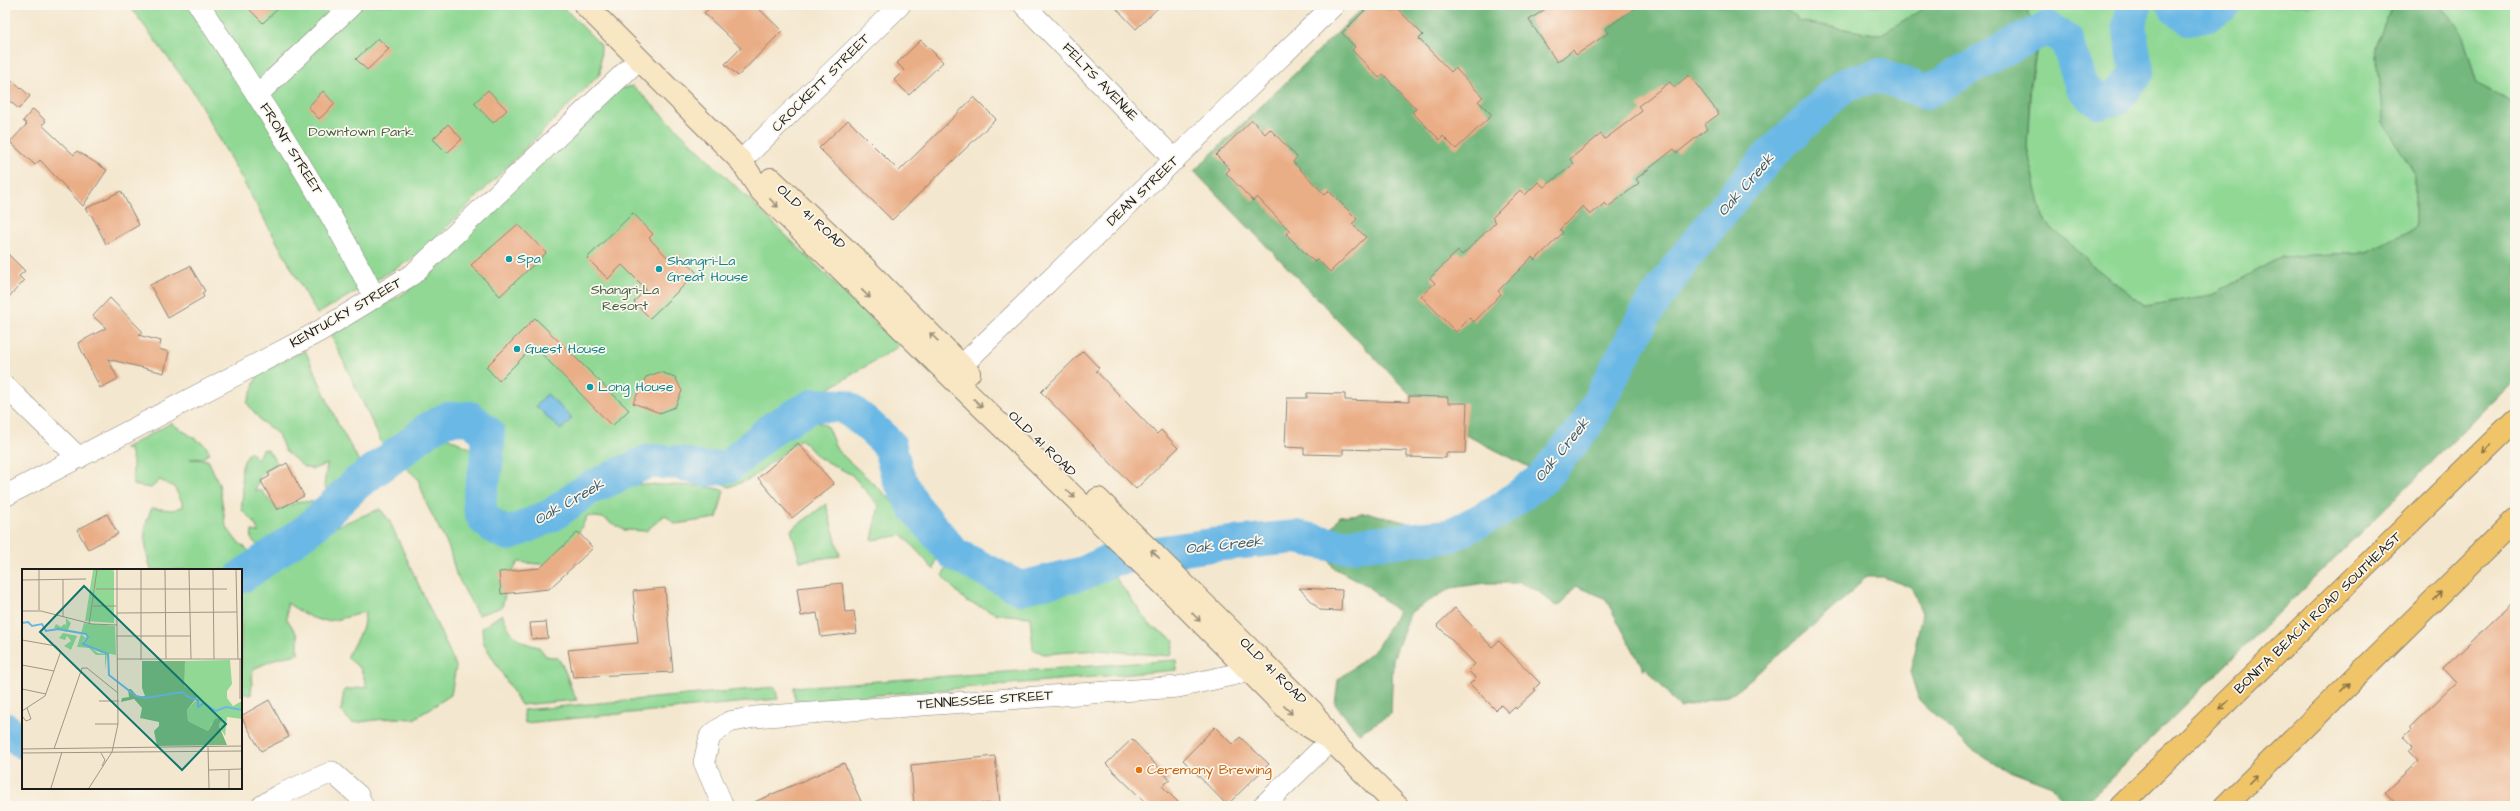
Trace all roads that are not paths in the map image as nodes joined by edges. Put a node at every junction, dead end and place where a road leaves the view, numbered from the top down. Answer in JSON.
{"nodes":[{"id":1,"x":199,"y":5,"type":"edge"},
{"id":2,"x":352,"y":5,"type":"edge"},
{"id":3,"x":585,"y":5,"type":"edge"},
{"id":4,"x":900,"y":5,"type":"edge"},
{"id":5,"x":1024,"y":5,"type":"edge"},
{"id":6,"x":1334,"y":5,"type":"edge"},
{"id":7,"x":638,"y":60,"type":"junction"},
{"id":8,"x":257,"y":94,"type":"junction"},
{"id":9,"x":1175,"y":160,"type":"junction"},
{"id":10,"x":742,"y":161,"type":"junction"},
{"id":11,"x":375,"y":298,"type":"junction"},
{"id":12,"x":956,"y":370,"type":"junction"},
{"id":13,"x":5,"y":386,"type":"edge"},
{"id":14,"x":2515,"y":420,"type":"edge"},
{"id":15,"x":79,"y":458,"type":"junction"},
{"id":16,"x":5,"y":496,"type":"edge"},
{"id":17,"x":2515,"y":520,"type":"edge"},
{"id":18,"x":1176,"y":585,"type":"junction"},
{"id":19,"x":1250,"y":671,"type":"junction"},
{"id":20,"x":1331,"y":740,"type":"junction"},
{"id":21,"x":262,"y":806,"type":"edge"},
{"id":22,"x":363,"y":806,"type":"edge"},
{"id":23,"x":723,"y":806,"type":"edge"},
{"id":24,"x":1263,"y":806,"type":"edge"},
{"id":25,"x":1397,"y":806,"type":"edge"},
{"id":26,"x":2120,"y":806,"type":"edge"},
{"id":27,"x":2225,"y":806,"type":"edge"}],
"edges":[{"from":1,"to":8,"type":"street","name":"FRONT STREET"},
{"from":2,"to":8,"type":"street"},
{"from":3,"to":7,"type":"street","name":"OLD 41 ROAD"},
{"from":4,"to":10,"type":"street","name":"CROCKETT STREET"},
{"from":5,"to":9,"type":"street","name":"FELTS AVENUE"},
{"from":6,"to":9,"type":"street","name":"DEAN STREET"},
{"from":7,"to":10,"type":"street","name":"OLD 41 ROAD"},
{"from":7,"to":11,"type":"street","name":"KENTUCKY STREET"},
{"from":8,"to":11,"type":"street","name":"FRONT STREET"},
{"from":9,"to":12,"type":"street","name":"DEAN STREET"},
{"from":10,"to":12,"type":"street","name":"OLD 41 ROAD"},
{"from":11,"to":15,"type":"street","name":"KENTUCKY STREET"},
{"from":12,"to":18,"type":"street","name":"OLD 41 ROAD"},
{"from":13,"to":15,"type":"street"},
{"from":14,"to":26,"type":"main road","name":"BONITA BEACH ROAD SOUTHEAST","one_way":true},
{"from":15,"to":16,"type":"street","name":"KENTUCKY STREET"},
{"from":27,"to":17,"type":"main road","one_way":true},
{"from":18,"to":19,"type":"street","name":"OLD 41 ROAD","one_way":true},
{"from":18,"to":20,"type":"street","name":"OLD 41 ROAD"},
{"from":19,"to":20,"type":"street","name":"OLD 41 ROAD","one_way":true},
{"from":19,"to":23,"type":"street","name":"TENNESSEE STREET"},
{"from":20,"to":24,"type":"street"},
{"from":20,"to":25,"type":"street","name":"OLD 41 ROAD"},
{"from":21,"to":22,"type":"street"}]}
